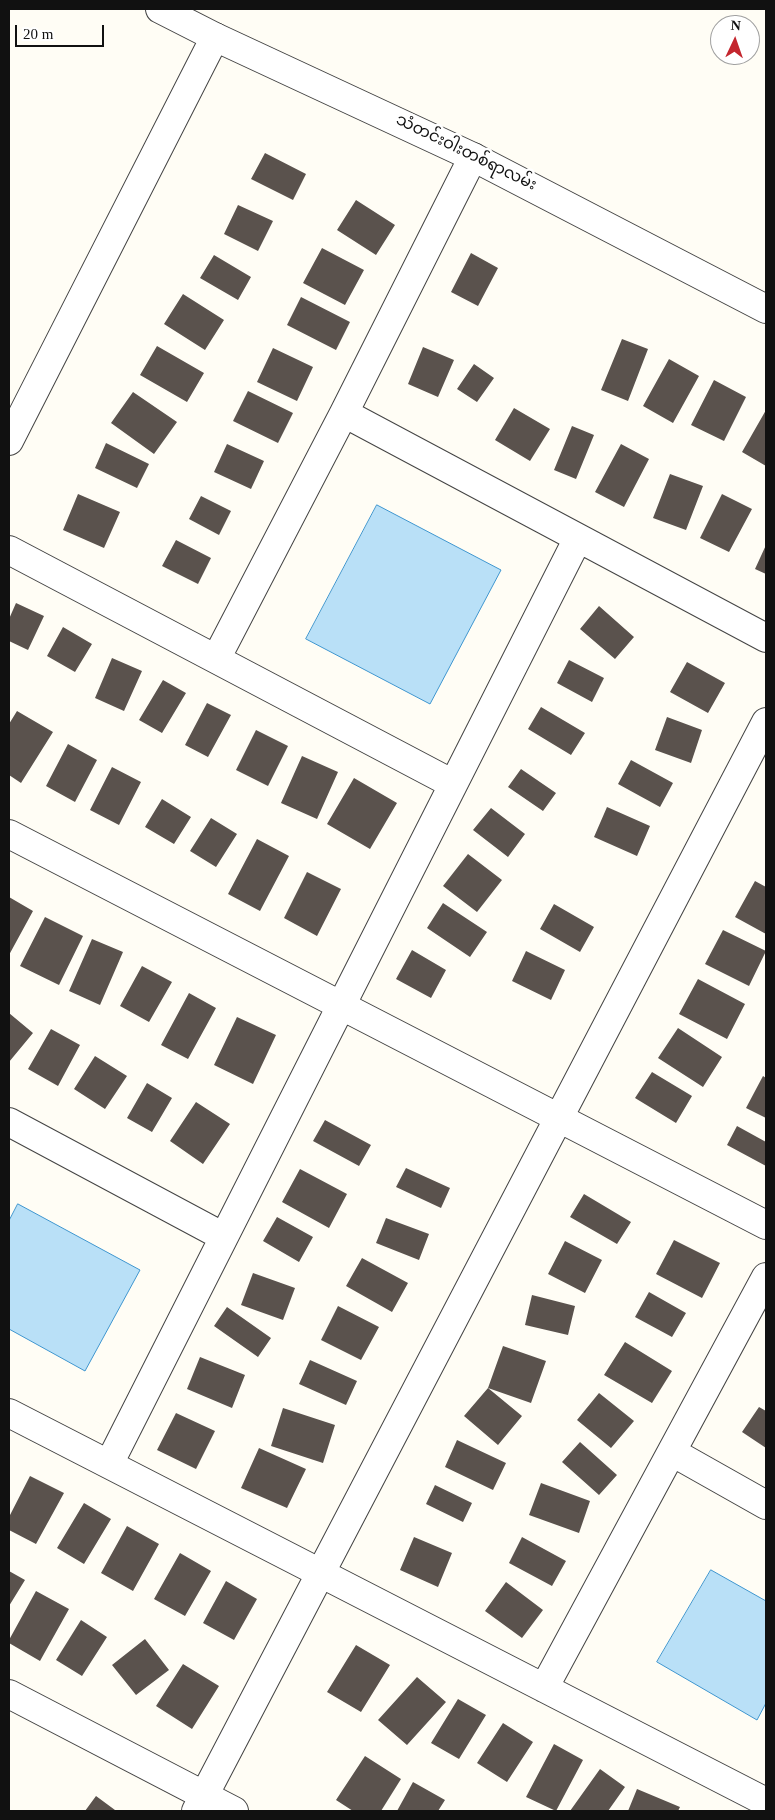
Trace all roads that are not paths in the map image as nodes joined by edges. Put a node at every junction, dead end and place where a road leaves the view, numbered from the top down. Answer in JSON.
{"nodes":[{"id":1,"x":160,"y":9,"type":"edge"},
{"id":2,"x":215,"y":37,"type":"junction"},
{"id":3,"x":473,"y":156,"type":"junction"},
{"id":4,"x":766,"y":309,"type":"edge"},
{"id":5,"x":344,"y":414,"type":"junction"},
{"id":6,"x":9,"y":441,"type":"edge"},
{"id":7,"x":578,"y":538,"type":"junction"},
{"id":8,"x":9,"y":550,"type":"edge"},
{"id":9,"x":766,"y":638,"type":"edge"},
{"id":10,"x":216,"y":659,"type":"junction"},
{"id":11,"x":766,"y":722,"type":"edge"},
{"id":12,"x":453,"y":784,"type":"junction"},
{"id":13,"x":9,"y":834,"type":"edge"},
{"id":14,"x":341,"y":1005,"type":"junction"},
{"id":15,"x":559,"y":1118,"type":"junction"},
{"id":16,"x":9,"y":1122,"type":"edge"},
{"id":17,"x":766,"y":1226,"type":"edge"},
{"id":18,"x":224,"y":1237,"type":"junction"},
{"id":19,"x":766,"y":1277,"type":"edge"},
{"id":20,"x":9,"y":1413,"type":"edge"},
{"id":21,"x":672,"y":1452,"type":"junction"},
{"id":22,"x":109,"y":1464,"type":"junction"},
{"id":23,"x":766,"y":1505,"type":"edge"},
{"id":24,"x":320,"y":1573,"type":"junction"},
{"id":25,"x":544,"y":1688,"type":"junction"},
{"id":26,"x":9,"y":1694,"type":"edge"},
{"id":27,"x":766,"y":1802,"type":"edge"},
{"id":28,"x":200,"y":1803,"type":"edge"},
{"id":29,"x":234,"y":1811,"type":"edge"}],
"edges":[{"from":1,"to":2,"type":"street","name":"သံတင်းဝါးတစ်ရာလမ်း"},
{"from":2,"to":3,"type":"street","name":"သံတင်းဝါးတစ်ရာလမ်း"},
{"from":2,"to":6,"type":"street"},
{"from":3,"to":4,"type":"street","name":"သံတင်းဝါးတစ်ရာလမ်း"},
{"from":3,"to":5,"type":"street"},
{"from":5,"to":7,"type":"street"},
{"from":5,"to":10,"type":"street"},
{"from":7,"to":9,"type":"street"},
{"from":7,"to":12,"type":"street"},
{"from":8,"to":10,"type":"street"},
{"from":10,"to":12,"type":"street"},
{"from":11,"to":15,"type":"street"},
{"from":12,"to":14,"type":"street"},
{"from":13,"to":14,"type":"street"},
{"from":14,"to":15,"type":"street"},
{"from":14,"to":18,"type":"street"},
{"from":15,"to":17,"type":"street"},
{"from":15,"to":24,"type":"street"},
{"from":16,"to":18,"type":"street"},
{"from":18,"to":22,"type":"street"},
{"from":19,"to":21,"type":"street"},
{"from":20,"to":22,"type":"street"},
{"from":21,"to":23,"type":"street"},
{"from":21,"to":25,"type":"street"},
{"from":22,"to":24,"type":"street"},
{"from":24,"to":25,"type":"street"},
{"from":24,"to":28,"type":"street"},
{"from":25,"to":27,"type":"street"},
{"from":26,"to":28,"type":"street"},
{"from":28,"to":29,"type":"street"}]}
